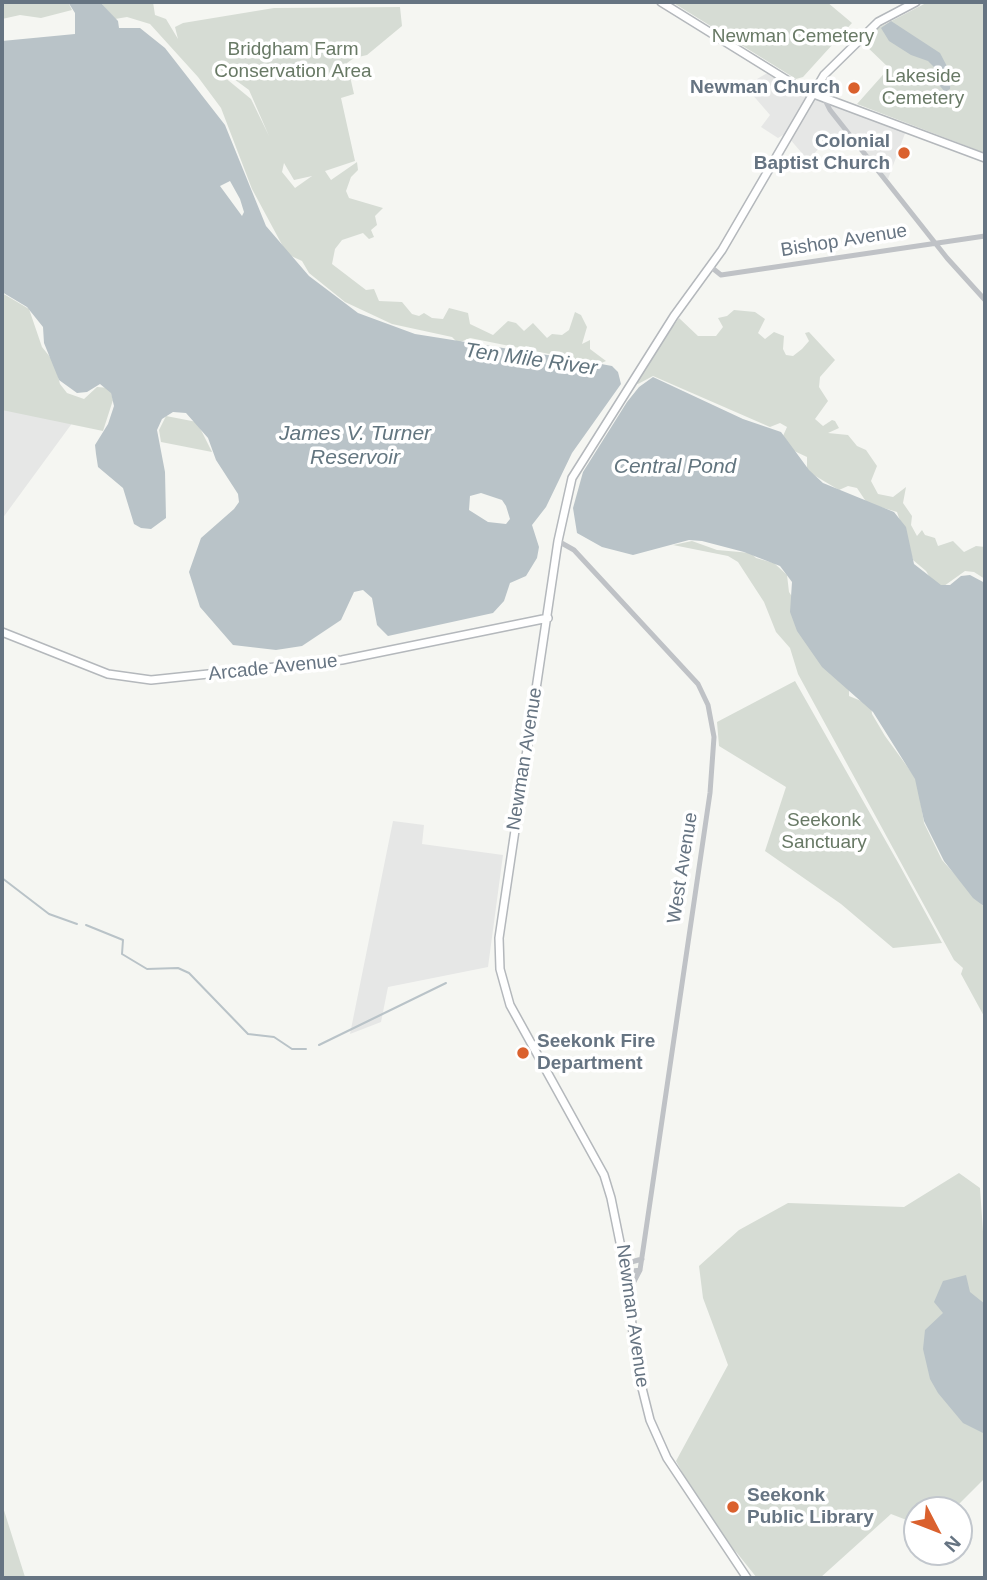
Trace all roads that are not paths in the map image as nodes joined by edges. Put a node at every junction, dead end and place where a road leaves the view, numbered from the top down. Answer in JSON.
{"nodes":[{"id":1,"x":662,"y":2,"type":"edge"},
{"id":2,"x":916,"y":2,"type":"edge"},
{"id":3,"x":815,"y":94,"type":"junction"},
{"id":4,"x":824,"y":98,"type":"junction"},
{"id":5,"x":985,"y":158,"type":"edge"},
{"id":6,"x":985,"y":236,"type":"edge"},
{"id":7,"x":935,"y":242,"type":"junction"},
{"id":8,"x":711,"y":267,"type":"junction"},
{"id":9,"x":985,"y":300,"type":"edge"},
{"id":10,"x":558,"y":541,"type":"junction"},
{"id":11,"x":548,"y":618,"type":"junction"},
{"id":12,"x":2,"y":632,"type":"edge"},
{"id":13,"x":642,"y":1259,"type":"junction"},
{"id":14,"x":625,"y":1268,"type":"junction"},
{"id":15,"x":640,"y":1270,"type":"junction"},
{"id":16,"x":629,"y":1291,"type":"junction"},
{"id":17,"x":747,"y":1578,"type":"edge"}],
"edges":[{"from":1,"to":3,"type":"main road"},
{"from":2,"to":3,"type":"main road","name":"Newman Avenue"},
{"from":3,"to":4,"type":"main road"},
{"from":3,"to":8,"type":"main road","name":"Newman Avenue"},
{"from":4,"to":5,"type":"main road"},
{"from":4,"to":7,"type":"street"},
{"from":6,"to":7,"type":"street","name":"Bishop Avenue"},
{"from":7,"to":8,"type":"street","name":"Bishop Avenue"},
{"from":7,"to":9,"type":"street"},
{"from":8,"to":10,"type":"main road","name":"Newman Avenue"},
{"from":10,"to":11,"type":"main road","name":"Newman Avenue"},
{"from":10,"to":13,"type":"street","name":"West Avenue"},
{"from":11,"to":12,"type":"main road","name":"Arcade Avenue"},
{"from":11,"to":14,"type":"main road","name":"Newman Avenue"},
{"from":13,"to":14,"type":"street"},
{"from":13,"to":15,"type":"street","name":"West Avenue"},
{"from":14,"to":15,"type":"street"},
{"from":14,"to":16,"type":"main road","name":"Newman Avenue"},
{"from":15,"to":16,"type":"street","name":"West Avenue"},
{"from":16,"to":17,"type":"main road","name":"Newman Avenue"}]}
